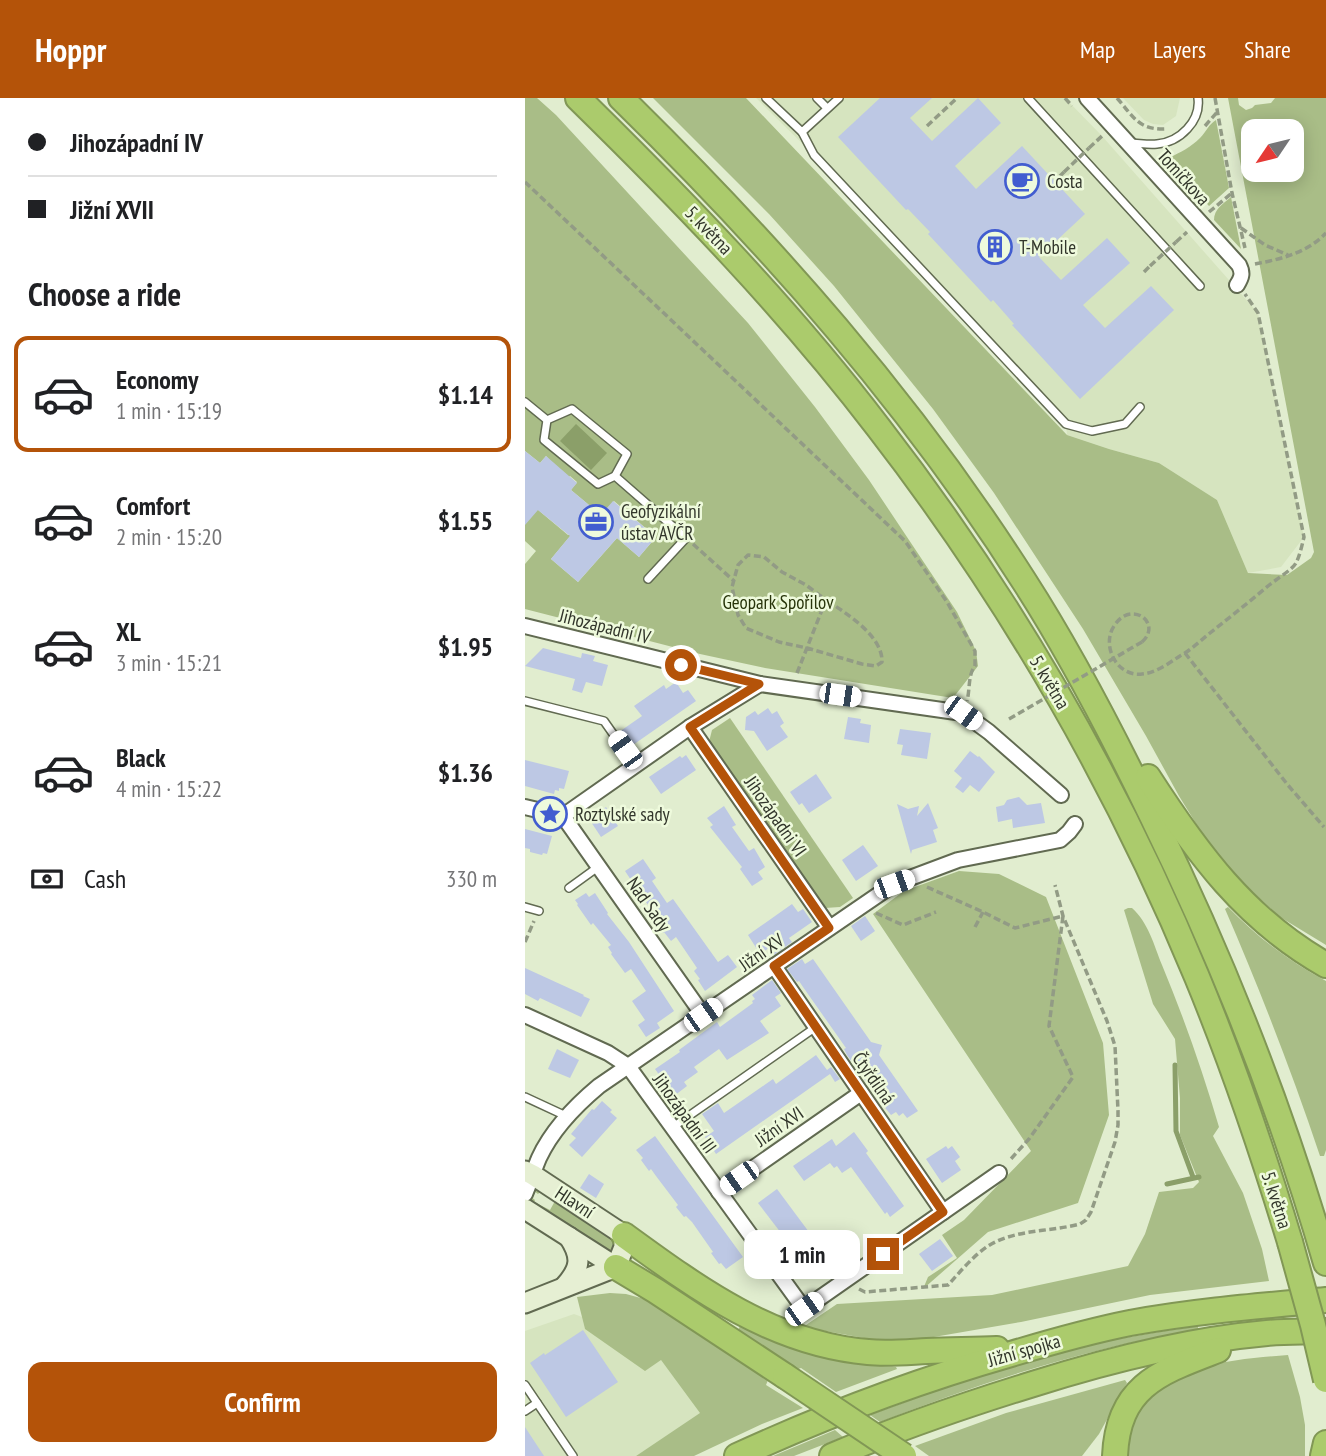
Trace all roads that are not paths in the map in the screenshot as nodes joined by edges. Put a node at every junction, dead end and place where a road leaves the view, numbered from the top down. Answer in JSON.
{"nodes":[{"id":1,"x":578,"y":98,"type":"edge"},
{"id":2,"x":621,"y":98,"type":"edge"},
{"id":3,"x":766,"y":98,"type":"edge"},
{"id":4,"x":817,"y":98,"type":"edge"},
{"id":5,"x":839,"y":98,"type":"edge"},
{"id":6,"x":1028,"y":98,"type":"edge"},
{"id":7,"x":1087,"y":98,"type":"edge"},
{"id":8,"x":1198,"y":98,"type":"edge"},
{"id":9,"x":827,"y":108,"type":"junction"},
{"id":10,"x":802,"y":132,"type":"junction"},
{"id":11,"x":1128,"y":142,"type":"junction"},
{"id":12,"x":1237,"y":285,"type":"dead end"},
{"id":13,"x":1201,"y":286,"type":"dead end"},
{"id":14,"x":525,"y":402,"type":"edge"},
{"id":15,"x":1140,"y":407,"type":"dead end"},
{"id":16,"x":547,"y":421,"type":"junction"},
{"id":17,"x":615,"y":476,"type":"junction"},
{"id":18,"x":648,"y":579,"type":"dead end"},
{"id":19,"x":525,"y":626,"type":"edge"},
{"id":20,"x":1068,"y":653,"type":"junction"},
{"id":21,"x":759,"y":684,"type":"junction"},
{"id":22,"x":525,"y":701,"type":"edge"},
{"id":23,"x":690,"y":727,"type":"junction"},
{"id":24,"x":635,"y":766,"type":"junction"},
{"id":25,"x":1061,"y":795,"type":"dead end"},
{"id":26,"x":525,"y":807,"type":"edge"},
{"id":27,"x":563,"y":816,"type":"junction"},
{"id":28,"x":1075,"y":824,"type":"dead end"},
{"id":29,"x":599,"y":867,"type":"junction"},
{"id":30,"x":569,"y":888,"type":"dead end"},
{"id":31,"x":525,"y":907,"type":"edge"},
{"id":32,"x":539,"y":911,"type":"road end"},
{"id":33,"x":829,"y":928,"type":"junction"},
{"id":34,"x":1326,"y":965,"type":"edge"},
{"id":35,"x":774,"y":966,"type":"junction"},
{"id":36,"x":525,"y":1015,"type":"edge"},
{"id":37,"x":703,"y":1015,"type":"junction"},
{"id":38,"x":816,"y":1027,"type":"junction"},
{"id":39,"x":628,"y":1066,"type":"junction"},
{"id":40,"x":861,"y":1093,"type":"junction"},
{"id":41,"x":525,"y":1097,"type":"edge"},
{"id":42,"x":566,"y":1116,"type":"junction"},
{"id":43,"x":672,"y":1128,"type":"junction"},
{"id":44,"x":529,"y":1173,"type":"edge"},
{"id":45,"x":999,"y":1173,"type":"road end"},
{"id":46,"x":719,"y":1192,"type":"junction"},
{"id":47,"x":525,"y":1194,"type":"edge"},
{"id":48,"x":525,"y":1209,"type":"edge"},
{"id":49,"x":943,"y":1212,"type":"junction"},
{"id":50,"x":624,"y":1235,"type":"junction"},
{"id":51,"x":569,"y":1237,"type":"junction"},
{"id":52,"x":1323,"y":1254,"type":"edge"},
{"id":53,"x":662,"y":1262,"type":"junction"},
{"id":54,"x":616,"y":1267,"type":"junction"},
{"id":55,"x":565,"y":1286,"type":"junction"},
{"id":56,"x":1326,"y":1300,"type":"edge"},
{"id":57,"x":525,"y":1303,"type":"edge"},
{"id":58,"x":1326,"y":1331,"type":"edge"},
{"id":59,"x":1268,"y":1332,"type":"junction"},
{"id":60,"x":1029,"y":1349,"type":"junction"},
{"id":61,"x":1326,"y":1380,"type":"edge"},
{"id":62,"x":525,"y":1385,"type":"edge"},
{"id":63,"x":537,"y":1403,"type":"junction"},
{"id":64,"x":525,"y":1411,"type":"edge"},
{"id":65,"x":1121,"y":1419,"type":"junction"},
{"id":66,"x":1326,"y":1443,"type":"edge"},
{"id":67,"x":573,"y":1456,"type":"edge"},
{"id":68,"x":737,"y":1456,"type":"edge"},
{"id":69,"x":832,"y":1456,"type":"edge"},
{"id":70,"x":904,"y":1456,"type":"edge"},
{"id":71,"x":1099,"y":1456,"type":"edge"},
{"id":72,"x":1115,"y":1456,"type":"edge"},
{"id":73,"x":1323,"y":1456,"type":"edge"}],
"edges":[{"from":1,"to":61,"type":"highway","name":"5. května","bridge":true},
{"from":2,"to":20,"type":"highway","name":"5. května"},
{"from":3,"to":10,"type":"lane"},
{"from":4,"to":9,"type":"lane"},
{"from":5,"to":9,"type":"lane"},
{"from":6,"to":13,"type":"lane"},
{"from":7,"to":11,"type":"street","name":"Tomíčkova"},
{"from":8,"to":11,"type":"lane"},
{"from":9,"to":10,"type":"lane"},
{"from":10,"to":15,"type":"lane"},
{"from":11,"to":12,"type":"street","name":"Tomíčkova"},
{"from":14,"to":16,"type":"lane"},
{"from":16,"to":17,"type":"lane"},
{"from":16,"to":17,"type":"lane"},
{"from":17,"to":18,"type":"lane"},
{"from":19,"to":21,"type":"street","name":"Jihozápadní IV"},
{"from":20,"to":34,"type":"highway"},
{"from":20,"to":52,"type":"highway","name":"5. května"},
{"from":21,"to":23,"type":"street"},
{"from":21,"to":25,"type":"street","name":"Jihozápadní IV"},
{"from":22,"to":24,"type":"lane"},
{"from":23,"to":24,"type":"street"},
{"from":23,"to":33,"type":"street","name":"Jihozápadni VI"},
{"from":24,"to":27,"type":"street"},
{"from":26,"to":27,"type":"street"},
{"from":27,"to":29,"type":"street","name":"Nad Sady"},
{"from":28,"to":33,"type":"street","name":"Jižní XV"},
{"from":29,"to":30,"type":"lane"},
{"from":29,"to":37,"type":"street","name":"Nad Sady"},
{"from":31,"to":32,"type":"lane"},
{"from":33,"to":35,"type":"street","name":"Jižní XV"},
{"from":35,"to":37,"type":"street","name":"Jižní XV"},
{"from":35,"to":38,"type":"street","name":"Čtyřdílná"},
{"from":36,"to":39,"type":"street","name":"Jihozápadní III"},
{"from":37,"to":39,"type":"street","name":"Jižní XV"},
{"from":38,"to":40,"type":"street","name":"Čtyřdílná"},
{"from":38,"to":43,"type":"lane"},
{"from":39,"to":42,"type":"street","name":"Jižní XV"},
{"from":39,"to":43,"type":"street","name":"Jihozápadní III"},
{"from":40,"to":46,"type":"street","name":"Jižní XVI"},
{"from":40,"to":49,"type":"street","name":"Čtyřdílná"},
{"from":41,"to":42,"type":"lane"},
{"from":42,"to":44,"type":"street","name":"Jižní XV"},
{"from":43,"to":46,"type":"street","name":"Jihozápadní III"},
{"from":44,"to":47,"type":"street","name":"Jižní XV"},
{"from":44,"to":50,"type":"street","name":"Hlavní"},
{"from":45,"to":49,"type":"street"},
{"from":46,"to":49,"type":"street","name":"Jihozápadní III"},
{"from":48,"to":51,"type":"street","name":"Hlavní"},
{"from":50,"to":53,"type":"highway"},
{"from":50,"to":54,"type":"street"},
{"from":51,"to":54,"type":"street","name":"Hlavní"},
{"from":51,"to":55,"type":"street"},
{"from":53,"to":54,"type":"highway"},
{"from":53,"to":60,"type":"highway"},
{"from":54,"to":55,"type":"street"},
{"from":54,"to":70,"type":"highway","bridge":true},
{"from":55,"to":57,"type":"street"},
{"from":56,"to":60,"type":"highway","name":"Jižní spojka"},
{"from":58,"to":59,"type":"highway","name":"Jižní spojka"},
{"from":59,"to":65,"type":"highway"},
{"from":59,"to":69,"type":"highway","name":"Jižní spojka"},
{"from":60,"to":68,"type":"highway","name":"Jižní spojka"},
{"from":62,"to":63,"type":"lane"},
{"from":63,"to":64,"type":"lane"},
{"from":63,"to":67,"type":"lane"},
{"from":65,"to":71,"type":"highway"},
{"from":65,"to":72,"type":"highway"},
{"from":66,"to":73,"type":"highway"}]}
